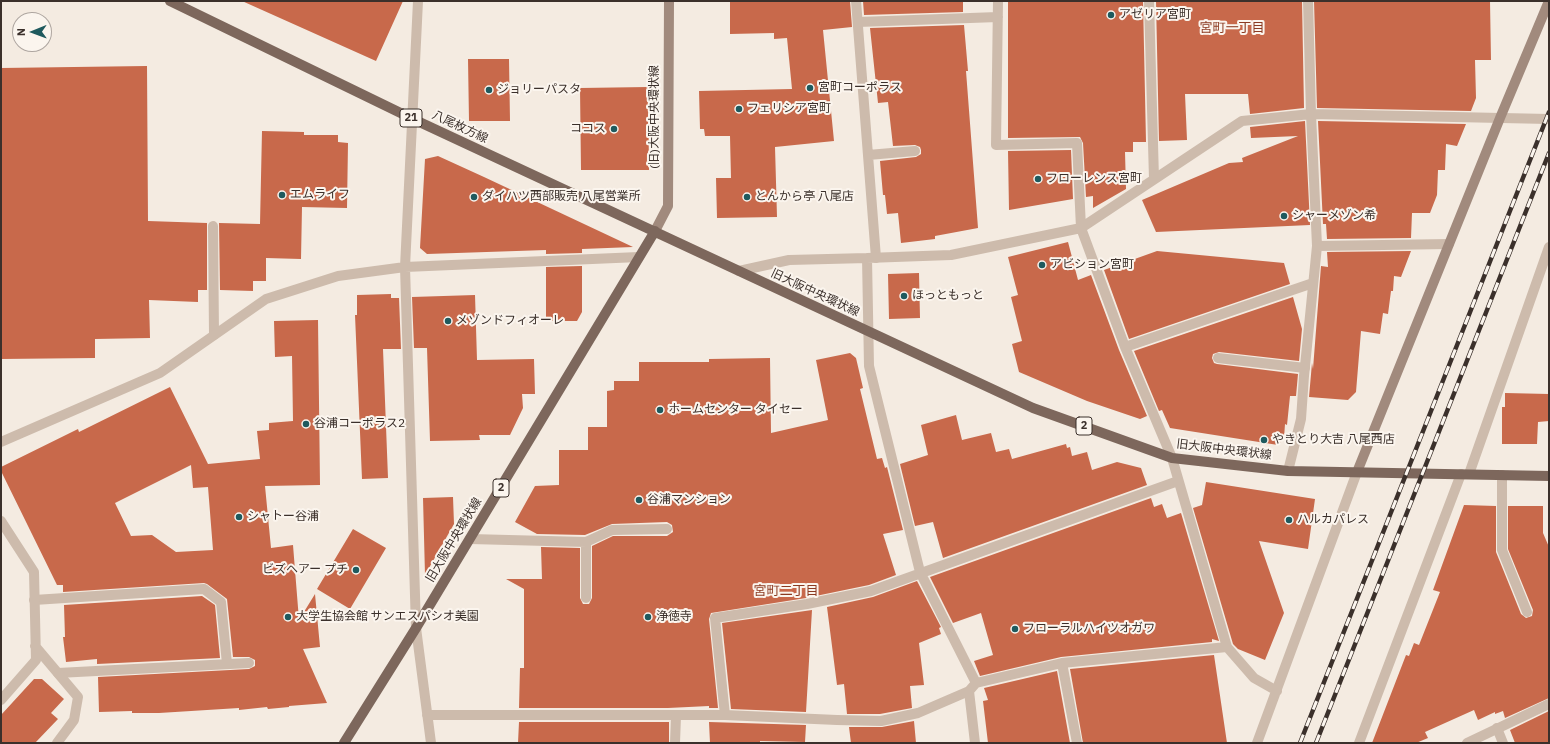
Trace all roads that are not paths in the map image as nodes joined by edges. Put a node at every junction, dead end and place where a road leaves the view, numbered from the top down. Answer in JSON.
{"nodes":[{"id":1,"x":170,"y":1,"type":"edge"},
{"id":2,"x":418,"y":1,"type":"edge"},
{"id":3,"x":669,"y":1,"type":"edge"},
{"id":4,"x":856,"y":1,"type":"edge"},
{"id":5,"x":998,"y":1,"type":"edge"},
{"id":6,"x":1149,"y":1,"type":"edge"},
{"id":7,"x":1308,"y":1,"type":"edge"},
{"id":8,"x":1549,"y":1,"type":"edge"},
{"id":9,"x":998,"y":17,"type":"junction"},
{"id":10,"x":858,"y":22,"type":"junction"},
{"id":11,"x":1310,"y":114,"type":"junction"},
{"id":12,"x":1500,"y":118,"type":"junction"},
{"id":13,"x":413,"y":119,"type":"junction"},
{"id":14,"x":1549,"y":119,"type":"edge"},
{"id":15,"x":915,"y":151,"type":"dead end"},
{"id":16,"x":868,"y":155,"type":"junction"},
{"id":17,"x":1154,"y":179,"type":"junction"},
{"id":18,"x":213,"y":226,"type":"dead end"},
{"id":19,"x":1081,"y":228,"type":"junction"},
{"id":20,"x":655,"y":231,"type":"junction"},
{"id":21,"x":1449,"y":244,"type":"junction"},
{"id":22,"x":1317,"y":246,"type":"junction"},
{"id":23,"x":1549,"y":247,"type":"edge"},
{"id":24,"x":639,"y":257,"type":"junction"},
{"id":25,"x":872,"y":258,"type":"junction"},
{"id":26,"x":405,"y":267,"type":"junction"},
{"id":27,"x":739,"y":271,"type":"junction"},
{"id":28,"x":1313,"y":283,"type":"junction"},
{"id":29,"x":868,"y":332,"type":"junction"},
{"id":30,"x":214,"y":335,"type":"junction"},
{"id":31,"x":1125,"y":347,"type":"junction"},
{"id":32,"x":1218,"y":358,"type":"dead end"},
{"id":33,"x":1305,"y":368,"type":"junction"},
{"id":34,"x":1,"y":442,"type":"edge"},
{"id":35,"x":1172,"y":458,"type":"junction"},
{"id":36,"x":1288,"y":471,"type":"junction"},
{"id":37,"x":1357,"y":472,"type":"junction"},
{"id":38,"x":1465,"y":474,"type":"junction"},
{"id":39,"x":1502,"y":475,"type":"junction"},
{"id":40,"x":1549,"y":476,"type":"edge"},
{"id":41,"x":1178,"y":481,"type":"junction"},
{"id":42,"x":1,"y":521,"type":"edge"},
{"id":43,"x":667,"y":529,"type":"dead end"},
{"id":44,"x":470,"y":539,"type":"junction"},
{"id":45,"x":586,"y":542,"type":"junction"},
{"id":46,"x":920,"y":572,"type":"junction"},
{"id":47,"x":586,"y":598,"type":"dead end"},
{"id":48,"x":34,"y":600,"type":"junction"},
{"id":49,"x":1527,"y":612,"type":"dead end"},
{"id":50,"x":416,"y":628,"type":"junction"},
{"id":51,"x":35,"y":646,"type":"junction"},
{"id":52,"x":1227,"y":647,"type":"junction"},
{"id":53,"x":249,"y":663,"type":"dead end"},
{"id":54,"x":1062,"y":663,"type":"junction"},
{"id":55,"x":227,"y":664,"type":"junction"},
{"id":56,"x":58,"y":673,"type":"junction"},
{"id":57,"x":976,"y":683,"type":"junction"},
{"id":58,"x":1277,"y":691,"type":"junction"},
{"id":59,"x":969,"y":692,"type":"junction"},
{"id":60,"x":1,"y":700,"type":"edge"},
{"id":61,"x":1549,"y":704,"type":"edge"},
{"id":62,"x":427,"y":715,"type":"junction"},
{"id":63,"x":725,"y":715,"type":"junction"},
{"id":64,"x":676,"y":716,"type":"junction"},
{"id":65,"x":1497,"y":728,"type":"junction"},
{"id":66,"x":57,"y":743,"type":"edge"},
{"id":67,"x":344,"y":743,"type":"edge"},
{"id":68,"x":431,"y":743,"type":"edge"},
{"id":69,"x":675,"y":743,"type":"edge"},
{"id":70,"x":975,"y":743,"type":"edge"},
{"id":71,"x":1077,"y":743,"type":"edge"},
{"id":72,"x":1257,"y":743,"type":"edge"},
{"id":73,"x":1359,"y":743,"type":"edge"},
{"id":74,"x":1467,"y":743,"type":"edge"},
{"id":75,"x":1503,"y":743,"type":"edge"}],
"edges":[{"from":1,"to":13,"type":"main road","name":"八尾枚方線","number":"21"},
{"from":2,"to":13,"type":"street"},
{"from":3,"to":20,"type":"street","name":"(旧)大阪中央環状線","number":"2"},
{"from":4,"to":10,"type":"street"},
{"from":5,"to":9,"type":"street"},
{"from":6,"to":17,"type":"street"},
{"from":7,"to":11,"type":"street"},
{"from":8,"to":12,"type":"street"},
{"from":9,"to":10,"type":"street"},
{"from":9,"to":19,"type":"street"},
{"from":10,"to":16,"type":"street"},
{"from":11,"to":12,"type":"street"},
{"from":11,"to":17,"type":"street"},
{"from":11,"to":22,"type":"street"},
{"from":12,"to":14,"type":"street"},
{"from":12,"to":21,"type":"street"},
{"from":13,"to":20,"type":"main road","name":"八尾枚方線","number":"21"},
{"from":13,"to":26,"type":"street"},
{"from":15,"to":16,"type":"street"},
{"from":16,"to":25,"type":"street"},
{"from":17,"to":19,"type":"street"},
{"from":18,"to":30,"type":"street"},
{"from":19,"to":25,"type":"street"},
{"from":19,"to":31,"type":"street"},
{"from":20,"to":24,"type":"main road","name":"旧大阪中央環状線","number":"2"},
{"from":20,"to":27,"type":"main road","name":"旧大阪中央環状線","number":"2"},
{"from":21,"to":22,"type":"street"},
{"from":21,"to":37,"type":"street"},
{"from":22,"to":28,"type":"street"},
{"from":23,"to":38,"type":"street"},
{"from":24,"to":26,"type":"street"},
{"from":24,"to":44,"type":"main road","name":"旧大阪中央環状線","number":"2"},
{"from":25,"to":27,"type":"street"},
{"from":25,"to":29,"type":"street"},
{"from":26,"to":30,"type":"street"},
{"from":26,"to":50,"type":"street"},
{"from":27,"to":29,"type":"main road","name":"旧大阪中央環状線","number":"2"},
{"from":28,"to":31,"type":"street"},
{"from":28,"to":33,"type":"street"},
{"from":29,"to":35,"type":"main road","name":"旧大阪中央環状線","number":"2"},
{"from":29,"to":46,"type":"street"},
{"from":30,"to":34,"type":"street"},
{"from":31,"to":35,"type":"street"},
{"from":32,"to":33,"type":"street"},
{"from":33,"to":36,"type":"street"},
{"from":35,"to":36,"type":"main road","name":"旧大阪中央環状線","number":"2"},
{"from":35,"to":41,"type":"street"},
{"from":36,"to":37,"type":"main road","name":"旧大阪中央環状線","number":"2"},
{"from":37,"to":38,"type":"main road","name":"旧大阪中央環状線","number":"2"},
{"from":37,"to":58,"type":"street"},
{"from":38,"to":39,"type":"main road","name":"旧大阪中央環状線","number":"2"},
{"from":38,"to":73,"type":"street"},
{"from":39,"to":40,"type":"main road","name":"旧大阪中央環状線","number":"2"},
{"from":39,"to":49,"type":"street"},
{"from":41,"to":46,"type":"street"},
{"from":41,"to":52,"type":"street"},
{"from":42,"to":48,"type":"street"},
{"from":43,"to":45,"type":"street"},
{"from":44,"to":45,"type":"street"},
{"from":44,"to":50,"type":"main road","name":"旧大阪中央環状線","number":"2"},
{"from":45,"to":47,"type":"street"},
{"from":46,"to":57,"type":"street"},
{"from":46,"to":63,"type":"street"},
{"from":48,"to":51,"type":"street"},
{"from":48,"to":55,"type":"street"},
{"from":50,"to":62,"type":"street"},
{"from":50,"to":67,"type":"main road","name":"旧大阪中央環状線","number":"2"},
{"from":51,"to":56,"type":"street"},
{"from":51,"to":60,"type":"street"},
{"from":52,"to":54,"type":"street"},
{"from":52,"to":58,"type":"street"},
{"from":53,"to":55,"type":"street"},
{"from":54,"to":57,"type":"street"},
{"from":54,"to":71,"type":"street"},
{"from":55,"to":56,"type":"street"},
{"from":56,"to":66,"type":"street"},
{"from":57,"to":59,"type":"street"},
{"from":58,"to":72,"type":"street"},
{"from":59,"to":63,"type":"street"},
{"from":59,"to":70,"type":"street"},
{"from":61,"to":65,"type":"street"},
{"from":62,"to":64,"type":"street"},
{"from":62,"to":68,"type":"street"},
{"from":63,"to":64,"type":"street"},
{"from":64,"to":69,"type":"street"},
{"from":65,"to":74,"type":"street"},
{"from":65,"to":75,"type":"street"}]}
